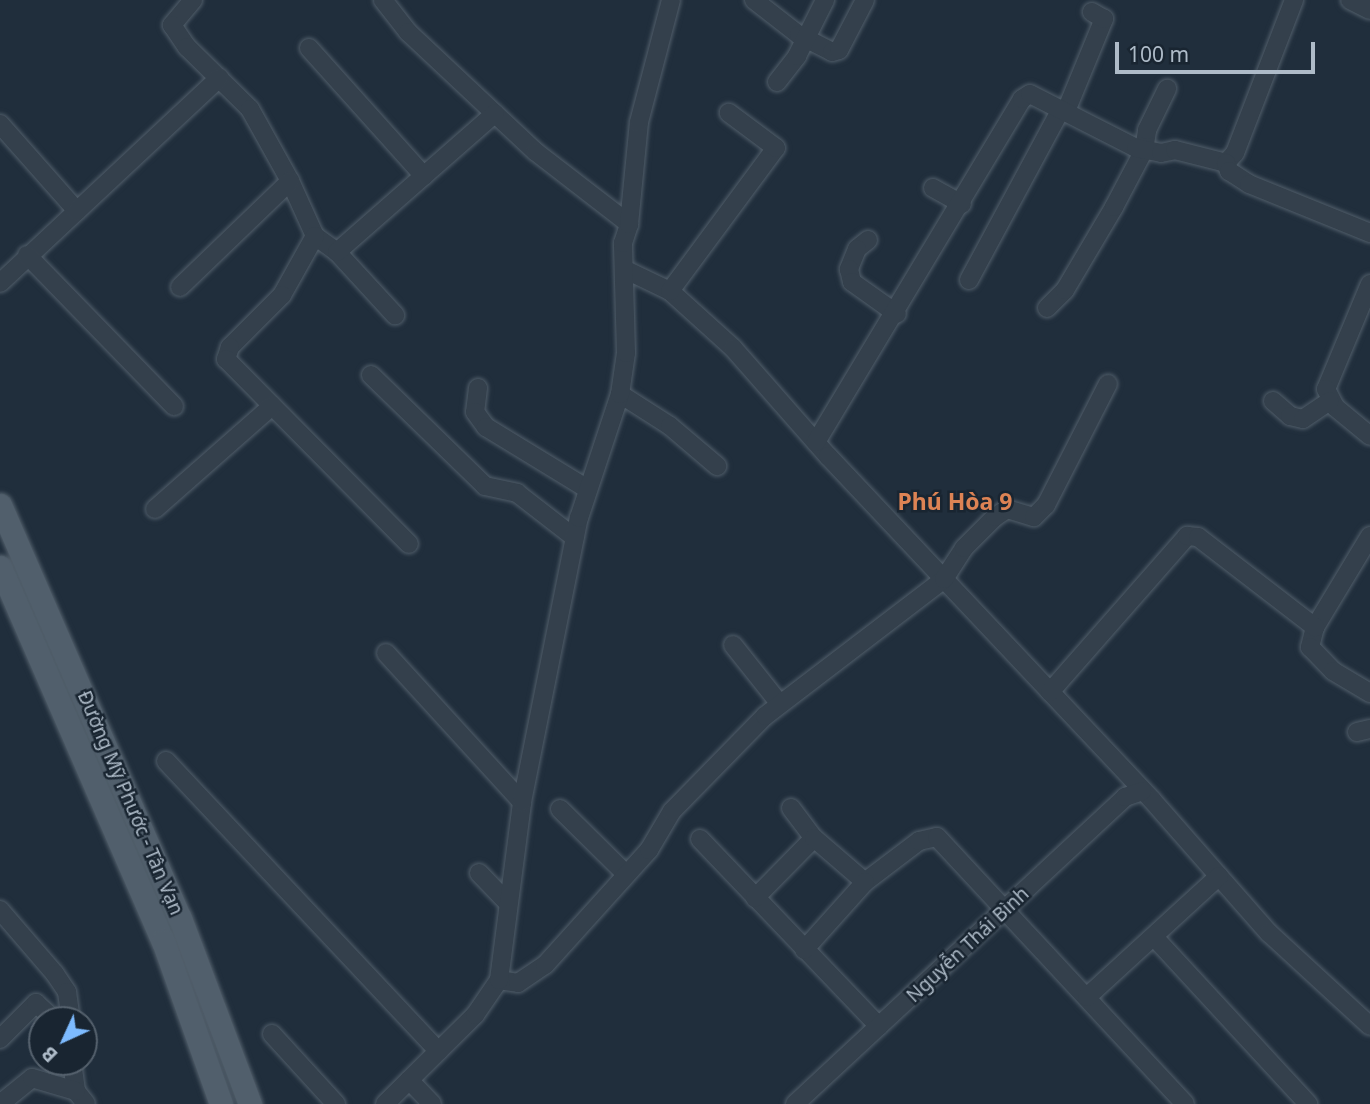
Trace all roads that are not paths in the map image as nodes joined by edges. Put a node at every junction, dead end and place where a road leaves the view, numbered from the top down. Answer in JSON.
{"nodes":[{"id":1,"x":193,"y":0,"type":"edge"},
{"id":2,"x":383,"y":0,"type":"edge"},
{"id":3,"x":671,"y":0,"type":"edge"},
{"id":4,"x":754,"y":0,"type":"edge"},
{"id":5,"x":825,"y":0,"type":"edge"},
{"id":6,"x":865,"y":0,"type":"edge"},
{"id":7,"x":1294,"y":0,"type":"edge"},
{"id":8,"x":1350,"y":0,"type":"edge"},
{"id":9,"x":1370,"y":10,"type":"edge"},
{"id":10,"x":1092,"y":12,"type":"dead end"},
{"id":11,"x":806,"y":38,"type":"junction"},
{"id":12,"x":309,"y":48,"type":"dead end"},
{"id":13,"x":219,"y":78,"type":"junction"},
{"id":14,"x":777,"y":82,"type":"dead end"},
{"id":15,"x":1167,"y":89,"type":"dead end"},
{"id":16,"x":1063,"y":110,"type":"junction"},
{"id":17,"x":495,"y":113,"type":"junction"},
{"id":18,"x":729,"y":113,"type":"dead end"},
{"id":19,"x":0,"y":124,"type":"edge"},
{"id":20,"x":1144,"y":150,"type":"junction"},
{"id":21,"x":1226,"y":163,"type":"junction"},
{"id":22,"x":424,"y":176,"type":"junction"},
{"id":23,"x":290,"y":181,"type":"junction"},
{"id":24,"x":933,"y":188,"type":"dead end"},
{"id":25,"x":962,"y":204,"type":"junction"},
{"id":26,"x":77,"y":211,"type":"junction"},
{"id":27,"x":629,"y":224,"type":"junction"},
{"id":28,"x":1370,"y":233,"type":"edge"},
{"id":29,"x":314,"y":236,"type":"junction"},
{"id":30,"x":868,"y":240,"type":"dead end"},
{"id":31,"x":337,"y":252,"type":"junction"},
{"id":32,"x":27,"y":255,"type":"junction"},
{"id":33,"x":624,"y":269,"type":"junction"},
{"id":34,"x":969,"y":280,"type":"dead end"},
{"id":35,"x":0,"y":283,"type":"edge"},
{"id":36,"x":1370,"y":284,"type":"edge"},
{"id":37,"x":180,"y":287,"type":"dead end"},
{"id":38,"x":670,"y":291,"type":"junction"},
{"id":39,"x":1047,"y":308,"type":"dead end"},
{"id":40,"x":897,"y":314,"type":"junction"},
{"id":41,"x":395,"y":315,"type":"dead end"},
{"id":42,"x":371,"y":375,"type":"dead end"},
{"id":43,"x":1108,"y":384,"type":"dead end"},
{"id":44,"x":478,"y":388,"type":"dead end"},
{"id":45,"x":620,"y":394,"type":"junction"},
{"id":46,"x":1273,"y":401,"type":"dead end"},
{"id":47,"x":1330,"y":401,"type":"junction"},
{"id":48,"x":174,"y":406,"type":"dead end"},
{"id":49,"x":272,"y":406,"type":"junction"},
{"id":50,"x":1370,"y":436,"type":"edge"},
{"id":51,"x":816,"y":442,"type":"junction"},
{"id":52,"x":718,"y":466,"type":"dead end"},
{"id":53,"x":586,"y":488,"type":"junction"},
{"id":54,"x":0,"y":505,"type":"edge"},
{"id":55,"x":155,"y":509,"type":"dead end"},
{"id":56,"x":575,"y":538,"type":"junction"},
{"id":57,"x":409,"y":544,"type":"dead end"},
{"id":58,"x":1368,"y":546,"type":"edge"},
{"id":59,"x":0,"y":567,"type":"edge"},
{"id":60,"x":944,"y":579,"type":"junction"},
{"id":61,"x":1315,"y":627,"type":"junction"},
{"id":62,"x":733,"y":645,"type":"dead end"},
{"id":63,"x":386,"y":653,"type":"dead end"},
{"id":64,"x":1050,"y":692,"type":"junction"},
{"id":65,"x":1370,"y":693,"type":"edge"},
{"id":66,"x":780,"y":704,"type":"junction"},
{"id":67,"x":166,"y":761,"type":"dead end"},
{"id":68,"x":1142,"y":791,"type":"junction"},
{"id":69,"x":523,"y":802,"type":"junction"},
{"id":70,"x":791,"y":808,"type":"dead end"},
{"id":71,"x":560,"y":809,"type":"dead end"},
{"id":72,"x":814,"y":838,"type":"junction"},
{"id":73,"x":700,"y":839,"type":"dead end"},
{"id":74,"x":479,"y":873,"type":"dead end"},
{"id":75,"x":626,"y":874,"type":"junction"},
{"id":76,"x":1219,"y":876,"type":"junction"},
{"id":77,"x":865,"y":882,"type":"junction"},
{"id":78,"x":755,"y":898,"type":"junction"},
{"id":79,"x":508,"y":903,"type":"junction"},
{"id":80,"x":0,"y":910,"type":"edge"},
{"id":81,"x":1004,"y":911,"type":"junction"},
{"id":82,"x":1155,"y":938,"type":"junction"},
{"id":83,"x":804,"y":950,"type":"junction"},
{"id":84,"x":499,"y":980,"type":"junction"},
{"id":85,"x":1087,"y":997,"type":"junction"},
{"id":86,"x":69,"y":1006,"type":"edge"},
{"id":87,"x":28,"y":1011,"type":"edge"},
{"id":88,"x":879,"y":1026,"type":"junction"},
{"id":89,"x":1370,"y":1026,"type":"edge"},
{"id":90,"x":272,"y":1034,"type":"dead end"},
{"id":91,"x":0,"y":1039,"type":"edge"},
{"id":92,"x":438,"y":1051,"type":"junction"},
{"id":93,"x":76,"y":1076,"type":"edge"},
{"id":94,"x":409,"y":1080,"type":"junction"},
{"id":95,"x":81,"y":1098,"type":"edge"},
{"id":96,"x":0,"y":1104,"type":"edge"},
{"id":97,"x":221,"y":1104,"type":"edge"},
{"id":98,"x":250,"y":1104,"type":"edge"},
{"id":99,"x":336,"y":1104,"type":"edge"},
{"id":100,"x":385,"y":1104,"type":"edge"},
{"id":101,"x":432,"y":1104,"type":"edge"},
{"id":102,"x":795,"y":1104,"type":"edge"},
{"id":103,"x":1185,"y":1104,"type":"edge"},
{"id":104,"x":1308,"y":1104,"type":"edge"}],
"edges":[{"from":1,"to":13,"type":"street"},
{"from":2,"to":17,"type":"street"},
{"from":3,"to":27,"type":"street"},
{"from":4,"to":11,"type":"street"},
{"from":5,"to":11,"type":"street"},
{"from":6,"to":11,"type":"street"},
{"from":7,"to":21,"type":"street"},
{"from":8,"to":9,"type":"street"},
{"from":10,"to":16,"type":"street"},
{"from":11,"to":14,"type":"street"},
{"from":12,"to":22,"type":"street"},
{"from":13,"to":23,"type":"street"},
{"from":13,"to":26,"type":"street"},
{"from":15,"to":20,"type":"street"},
{"from":16,"to":20,"type":"street"},
{"from":16,"to":25,"type":"street"},
{"from":16,"to":34,"type":"street"},
{"from":17,"to":22,"type":"street"},
{"from":17,"to":27,"type":"street"},
{"from":18,"to":38,"type":"street"},
{"from":19,"to":26,"type":"street"},
{"from":20,"to":21,"type":"street"},
{"from":20,"to":39,"type":"street"},
{"from":21,"to":28,"type":"street"},
{"from":22,"to":31,"type":"street"},
{"from":23,"to":29,"type":"street"},
{"from":23,"to":37,"type":"street"},
{"from":24,"to":25,"type":"street"},
{"from":25,"to":40,"type":"street"},
{"from":26,"to":32,"type":"street"},
{"from":27,"to":33,"type":"street"},
{"from":29,"to":31,"type":"street"},
{"from":29,"to":49,"type":"street"},
{"from":30,"to":40,"type":"street"},
{"from":31,"to":41,"type":"street"},
{"from":32,"to":35,"type":"street"},
{"from":32,"to":48,"type":"street"},
{"from":33,"to":38,"type":"street"},
{"from":33,"to":45,"type":"street"},
{"from":36,"to":47,"type":"street"},
{"from":38,"to":51,"type":"street"},
{"from":40,"to":51,"type":"street"},
{"from":42,"to":56,"type":"street"},
{"from":43,"to":60,"type":"street"},
{"from":44,"to":53,"type":"street"},
{"from":45,"to":52,"type":"street"},
{"from":45,"to":53,"type":"street"},
{"from":46,"to":47,"type":"street"},
{"from":47,"to":50,"type":"street"},
{"from":49,"to":55,"type":"street"},
{"from":49,"to":57,"type":"street"},
{"from":51,"to":60,"type":"street"},
{"from":53,"to":56,"type":"street"},
{"from":54,"to":98,"type":"main road","name":"Đường Mỹ Phước - Tân Vạn"},
{"from":56,"to":69,"type":"street"},
{"from":58,"to":61,"type":"street"},
{"from":59,"to":97,"type":"main road","name":"Đường Mỹ Phước - Tân Vạn"},
{"from":60,"to":64,"type":"street"},
{"from":60,"to":66,"type":"street"},
{"from":61,"to":64,"type":"street"},
{"from":61,"to":65,"type":"street"},
{"from":62,"to":66,"type":"street"},
{"from":63,"to":69,"type":"street"},
{"from":64,"to":68,"type":"street"},
{"from":66,"to":75,"type":"street"},
{"from":67,"to":92,"type":"street"},
{"from":68,"to":76,"type":"street"},
{"from":68,"to":81,"type":"street","name":"Nguyễn Thái Bình"},
{"from":69,"to":79,"type":"street"},
{"from":70,"to":72,"type":"street"},
{"from":71,"to":75,"type":"street"},
{"from":72,"to":77,"type":"street"},
{"from":72,"to":78,"type":"street"},
{"from":73,"to":78,"type":"street"},
{"from":74,"to":79,"type":"street"},
{"from":75,"to":84,"type":"street"},
{"from":76,"to":82,"type":"street"},
{"from":76,"to":89,"type":"street"},
{"from":77,"to":81,"type":"street"},
{"from":77,"to":83,"type":"street"},
{"from":78,"to":83,"type":"street"},
{"from":79,"to":84,"type":"street"},
{"from":80,"to":86,"type":"street"},
{"from":81,"to":85,"type":"street"},
{"from":81,"to":88,"type":"street","name":"Nguyễn Thái Bình"},
{"from":82,"to":85,"type":"street"},
{"from":82,"to":104,"type":"street"},
{"from":83,"to":88,"type":"street"},
{"from":84,"to":92,"type":"street"},
{"from":85,"to":103,"type":"street"},
{"from":87,"to":91,"type":"street"},
{"from":88,"to":102,"type":"street","name":"Nguyễn Thái Bình"},
{"from":90,"to":99,"type":"street"},
{"from":92,"to":94,"type":"street"},
{"from":93,"to":95,"type":"street"},
{"from":94,"to":100,"type":"street"},
{"from":94,"to":101,"type":"street"},
{"from":95,"to":96,"type":"street"}]}
